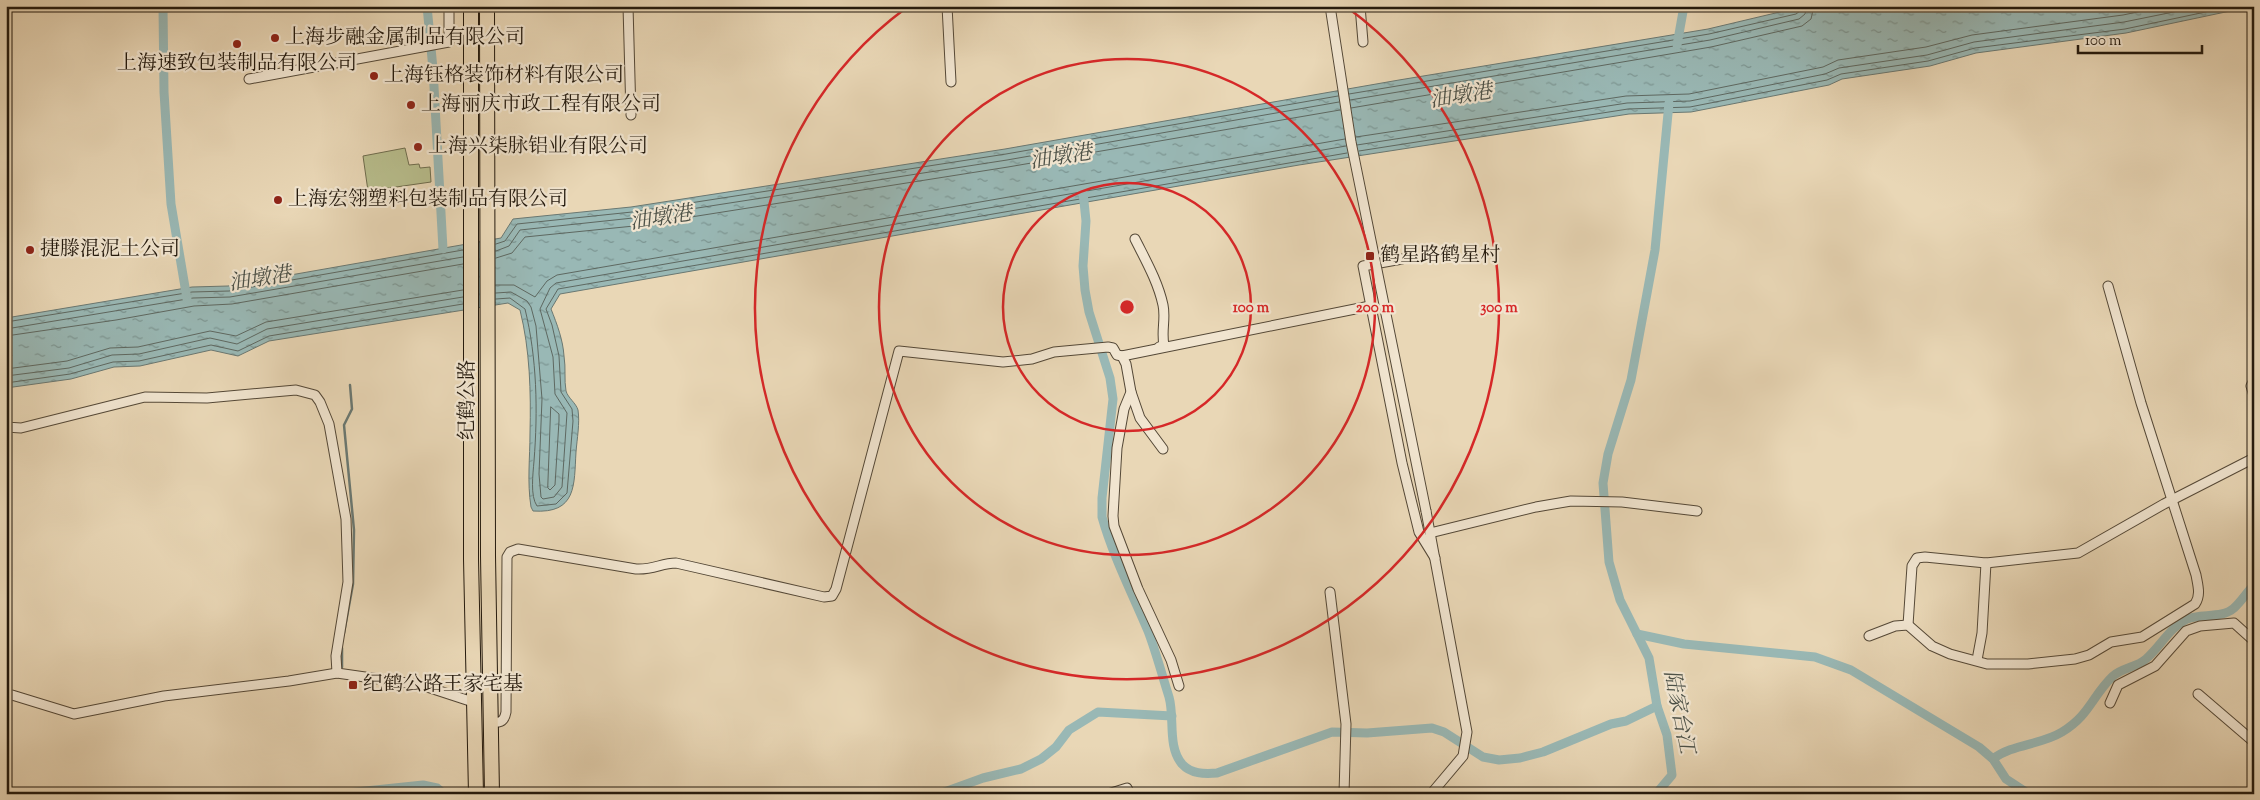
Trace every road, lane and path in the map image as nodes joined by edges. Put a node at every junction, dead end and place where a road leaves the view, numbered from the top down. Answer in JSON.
{"nodes":[{"id":1,"x":449,"y":6,"type":"edge"},
{"id":2,"x":472,"y":6,"type":"edge"},
{"id":3,"x":487,"y":6,"type":"edge"},
{"id":4,"x":628,"y":6,"type":"edge"},
{"id":5,"x":947,"y":6,"type":"edge"},
{"id":6,"x":1330,"y":6,"type":"edge"},
{"id":7,"x":1360,"y":6,"type":"edge"},
{"id":8,"x":1363,"y":42,"type":"dead end"},
{"id":9,"x":249,"y":78,"type":"dead end"},
{"id":10,"x":951,"y":82,"type":"dead end"},
{"id":11,"x":630,"y":115,"type":"dead end"},
{"id":12,"x":1135,"y":239,"type":"dead end"},
{"id":13,"x":1402,"y":258,"type":"dead end"},
{"id":14,"x":2108,"y":286,"type":"dead end"},
{"id":15,"x":1370,"y":306,"type":"junction"},
{"id":16,"x":1159,"y":347,"type":"junction"},
{"id":17,"x":1122,"y":356,"type":"junction"},
{"id":18,"x":2254,"y":380,"type":"edge"},
{"id":19,"x":1131,"y":392,"type":"junction"},
{"id":20,"x":2254,"y":396,"type":"edge"},
{"id":21,"x":6,"y":427,"type":"edge"},
{"id":22,"x":1163,"y":449,"type":"dead end"},
{"id":23,"x":2254,"y":458,"type":"edge"},
{"id":24,"x":2171,"y":500,"type":"junction"},
{"id":25,"x":1697,"y":511,"type":"dead end"},
{"id":26,"x":1430,"y":533,"type":"junction"},
{"id":27,"x":1435,"y":558,"type":"junction"},
{"id":28,"x":1986,"y":563,"type":"junction"},
{"id":29,"x":1330,"y":592,"type":"dead end"},
{"id":30,"x":2177,"y":618,"type":"junction"},
{"id":31,"x":1908,"y":625,"type":"junction"},
{"id":32,"x":2185,"y":630,"type":"junction"},
{"id":33,"x":1869,"y":636,"type":"dead end"},
{"id":34,"x":2254,"y":641,"type":"edge"},
{"id":35,"x":1977,"y":660,"type":"junction"},
{"id":36,"x":336,"y":673,"type":"junction"},
{"id":37,"x":1179,"y":686,"type":"dead end"},
{"id":38,"x":2198,"y":694,"type":"dead end"},
{"id":39,"x":12,"y":696,"type":"dead end"},
{"id":40,"x":473,"y":702,"type":"junction"},
{"id":41,"x":2110,"y":703,"type":"dead end"},
{"id":42,"x":490,"y":722,"type":"junction"},
{"id":43,"x":2254,"y":742,"type":"edge"},
{"id":44,"x":476,"y":794,"type":"edge"},
{"id":45,"x":492,"y":794,"type":"edge"},
{"id":46,"x":1108,"y":794,"type":"edge"},
{"id":47,"x":1130,"y":794,"type":"edge"},
{"id":48,"x":1344,"y":794,"type":"edge"},
{"id":49,"x":1432,"y":794,"type":"edge"}],
"edges":[{"from":1,"to":9,"type":"street"},
{"from":2,"to":40,"type":"main road","name":"纪鹤公路"},
{"from":3,"to":42,"type":"main road","name":"纪鹤公路"},
{"from":4,"to":11,"type":"street"},
{"from":5,"to":10,"type":"street"},
{"from":6,"to":26,"type":"street","bridge":true},
{"from":7,"to":8,"type":"street"},
{"from":12,"to":16,"type":"street"},
{"from":13,"to":15,"type":"street"},
{"from":14,"to":24,"type":"street"},
{"from":15,"to":16,"type":"street"},
{"from":15,"to":27,"type":"street"},
{"from":16,"to":17,"type":"street"},
{"from":17,"to":19,"type":"street"},
{"from":17,"to":42,"type":"street"},
{"from":18,"to":20,"type":"street"},
{"from":19,"to":22,"type":"street"},
{"from":19,"to":37,"type":"street"},
{"from":21,"to":36,"type":"street"},
{"from":23,"to":24,"type":"street"},
{"from":24,"to":28,"type":"street"},
{"from":24,"to":30,"type":"street"},
{"from":25,"to":26,"type":"street"},
{"from":26,"to":27,"type":"street"},
{"from":27,"to":49,"type":"street"},
{"from":28,"to":31,"type":"street"},
{"from":28,"to":35,"type":"street"},
{"from":29,"to":48,"type":"street"},
{"from":30,"to":32,"type":"street"},
{"from":30,"to":35,"type":"street"},
{"from":31,"to":33,"type":"street"},
{"from":31,"to":35,"type":"street"},
{"from":32,"to":34,"type":"street"},
{"from":32,"to":41,"type":"street"},
{"from":36,"to":39,"type":"street"},
{"from":36,"to":40,"type":"street"},
{"from":38,"to":43,"type":"street"},
{"from":40,"to":44,"type":"main road","name":"纪鹤公路"},
{"from":42,"to":45,"type":"main road","name":"纪鹤公路"},
{"from":46,"to":47,"type":"street"}]}
